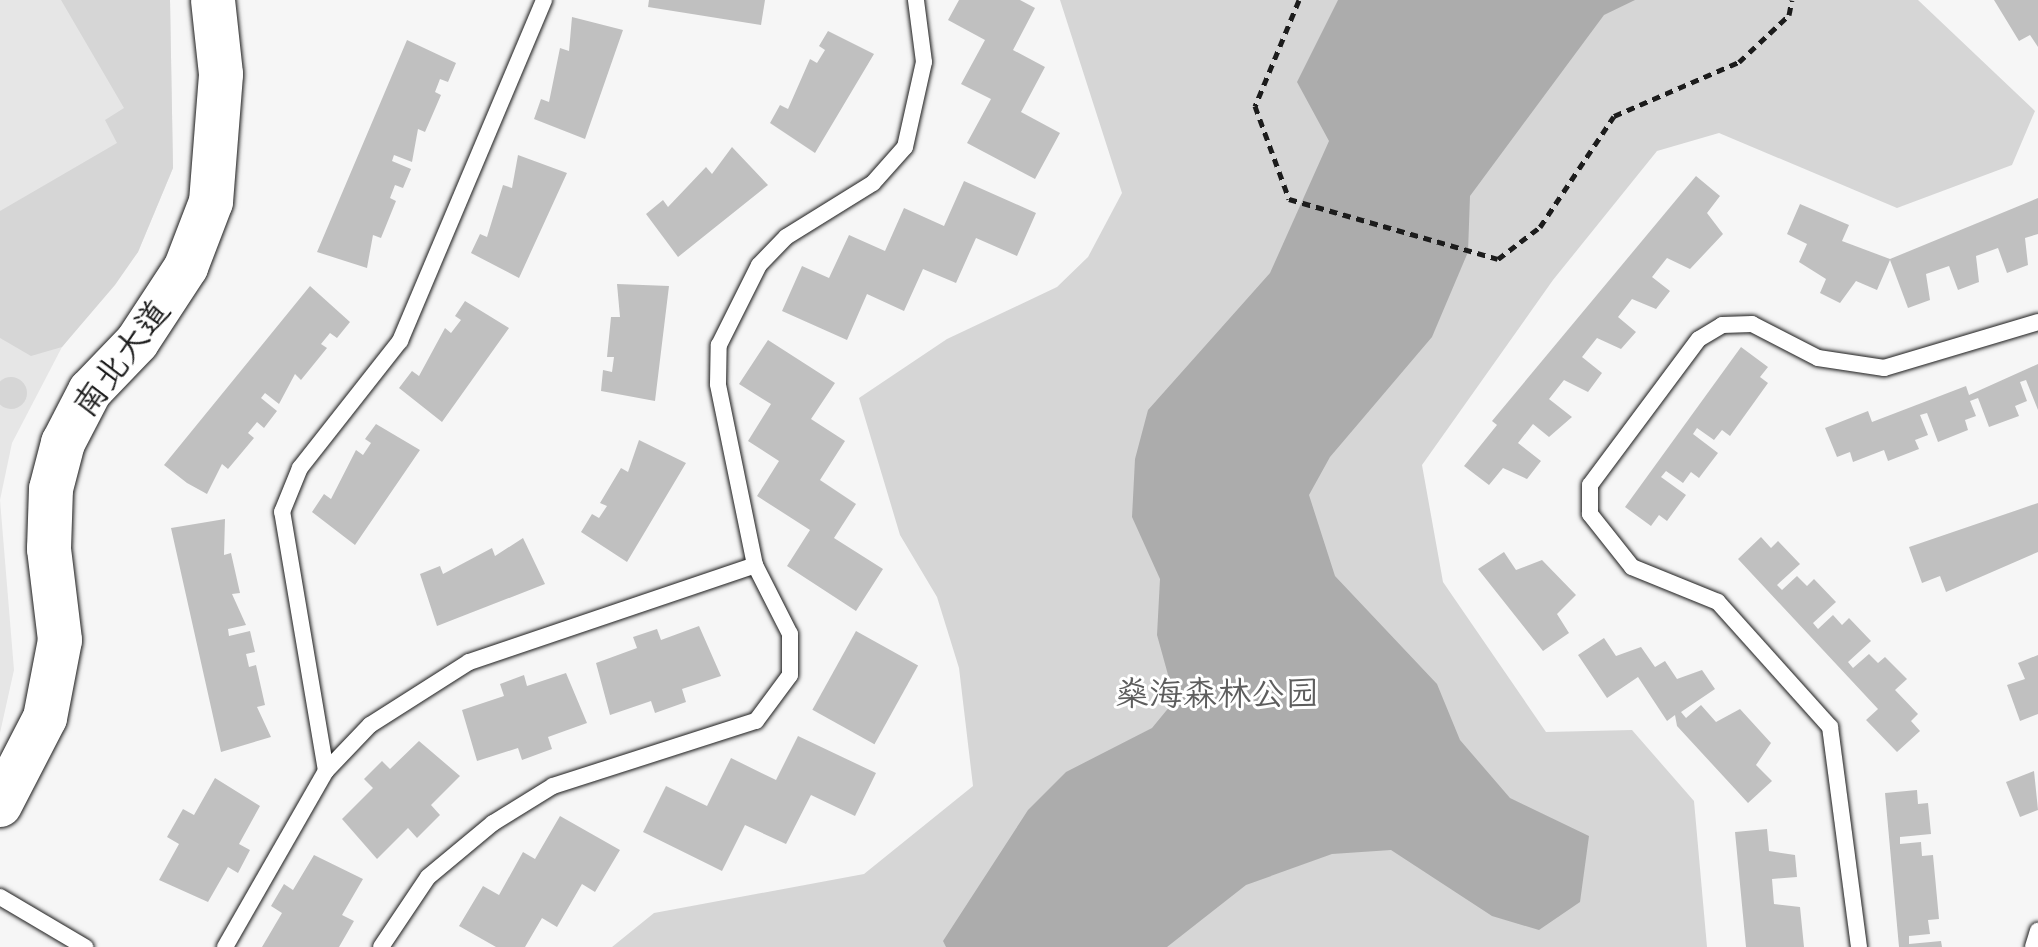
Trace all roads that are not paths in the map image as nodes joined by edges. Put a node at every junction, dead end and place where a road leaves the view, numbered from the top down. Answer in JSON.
{"nodes":[{"id":1,"x":213,"y":0,"type":"edge"},
{"id":2,"x":544,"y":0,"type":"edge"},
{"id":3,"x":916,"y":0,"type":"edge"},
{"id":4,"x":2038,"y":322,"type":"edge"},
{"id":5,"x":755,"y":565,"type":"junction"},
{"id":6,"x":326,"y":771,"type":"junction"},
{"id":7,"x":0,"y":805,"type":"edge"},
{"id":8,"x":0,"y":897,"type":"edge"},
{"id":9,"x":2038,"y":931,"type":"edge"},
{"id":10,"x":85,"y":947,"type":"edge"},
{"id":11,"x":225,"y":947,"type":"edge"},
{"id":12,"x":381,"y":947,"type":"edge"},
{"id":13,"x":1859,"y":947,"type":"edge"},
{"id":14,"x":2033,"y":947,"type":"edge"}],
"edges":[{"from":1,"to":7,"type":"street","name":"南北大道"},
{"from":2,"to":6,"type":"lane"},
{"from":3,"to":5,"type":"lane"},
{"from":4,"to":13,"type":"lane"},
{"from":5,"to":6,"type":"lane"},
{"from":5,"to":12,"type":"lane"},
{"from":6,"to":11,"type":"lane"},
{"from":8,"to":10,"type":"lane"},
{"from":9,"to":14,"type":"lane"}]}
